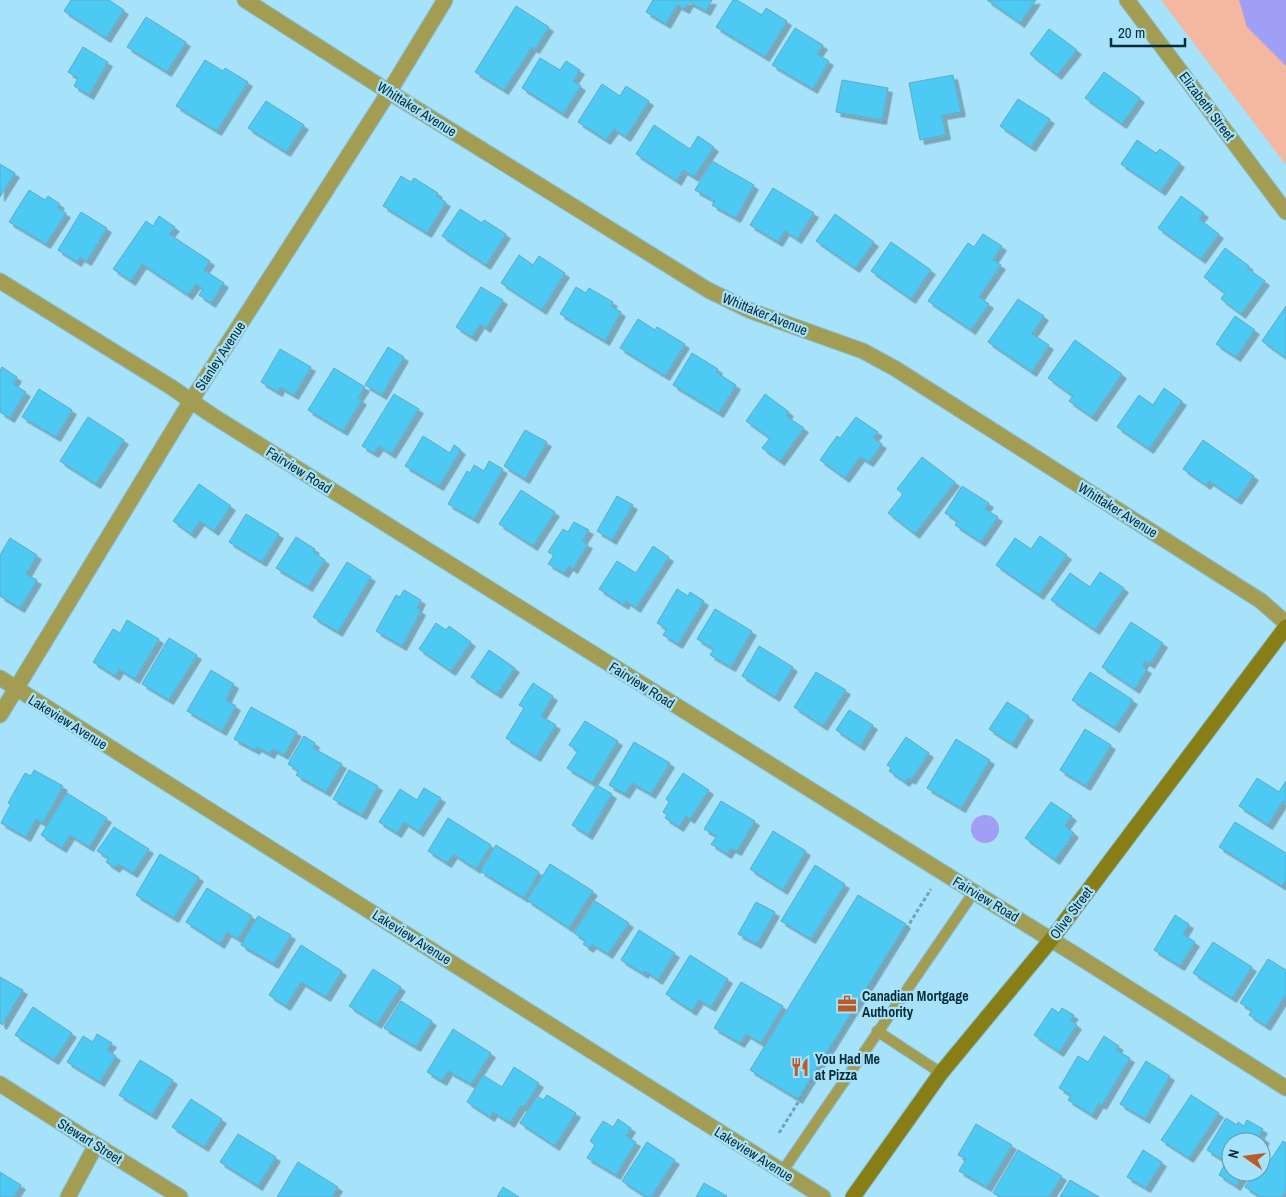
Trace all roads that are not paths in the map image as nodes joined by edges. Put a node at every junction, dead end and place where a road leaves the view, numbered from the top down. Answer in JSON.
{"nodes":[{"id":1,"x":245,"y":0,"type":"edge"},
{"id":2,"x":445,"y":0,"type":"edge"},
{"id":3,"x":1127,"y":0,"type":"edge"},
{"id":4,"x":389,"y":92,"type":"junction"},
{"id":5,"x":1286,"y":212,"type":"edge"},
{"id":6,"x":0,"y":281,"type":"edge"},
{"id":7,"x":191,"y":401,"type":"junction"},
{"id":8,"x":1286,"y":625,"type":"edge"},
{"id":9,"x":0,"y":678,"type":"edge"},
{"id":10,"x":16,"y":690,"type":"junction"},
{"id":11,"x":0,"y":715,"type":"edge"},
{"id":12,"x":974,"y":892,"type":"junction"},
{"id":13,"x":1051,"y":940,"type":"junction"},
{"id":14,"x":878,"y":1031,"type":"junction"},
{"id":15,"x":941,"y":1073,"type":"junction"},
{"id":16,"x":0,"y":1084,"type":"edge"},
{"id":17,"x":1286,"y":1088,"type":"edge"},
{"id":18,"x":96,"y":1145,"type":"junction"},
{"id":19,"x":782,"y":1172,"type":"junction"},
{"id":20,"x":68,"y":1197,"type":"edge"},
{"id":21,"x":180,"y":1197,"type":"edge"},
{"id":22,"x":823,"y":1197,"type":"edge"},
{"id":23,"x":853,"y":1197,"type":"edge"}],
"edges":[{"from":1,"to":4,"type":"street","name":"Whittaker Avenue"},
{"from":2,"to":4,"type":"street","name":"Stanley Avenue"},
{"from":3,"to":5,"type":"street","name":"Elizabeth Street"},
{"from":4,"to":7,"type":"street","name":"Stanley Avenue"},
{"from":4,"to":8,"type":"street","name":"Whittaker Avenue"},
{"from":6,"to":7,"type":"street","name":"Fairview Road"},
{"from":7,"to":10,"type":"street","name":"Stanley Avenue"},
{"from":7,"to":12,"type":"street","name":"Fairview Road"},
{"from":8,"to":13,"type":"street","name":"Olive Street"},
{"from":9,"to":10,"type":"street","name":"Lakeview Avenue"},
{"from":10,"to":11,"type":"street","name":"Stanley Avenue"},
{"from":10,"to":19,"type":"street","name":"Lakeview Avenue"},
{"from":12,"to":13,"type":"street","name":"Fairview Road"},
{"from":12,"to":14,"type":"lane"},
{"from":13,"to":15,"type":"street","name":"Olive Street"},
{"from":13,"to":17,"type":"street","name":"Fairview Road"},
{"from":14,"to":15,"type":"lane"},
{"from":14,"to":19,"type":"lane"},
{"from":15,"to":23,"type":"street","name":"Olive Street"},
{"from":16,"to":18,"type":"street","name":"Stewart Street"},
{"from":18,"to":20,"type":"street"},
{"from":18,"to":21,"type":"street","name":"Stewart Street"},
{"from":19,"to":22,"type":"street","name":"Lakeview Avenue"}]}
